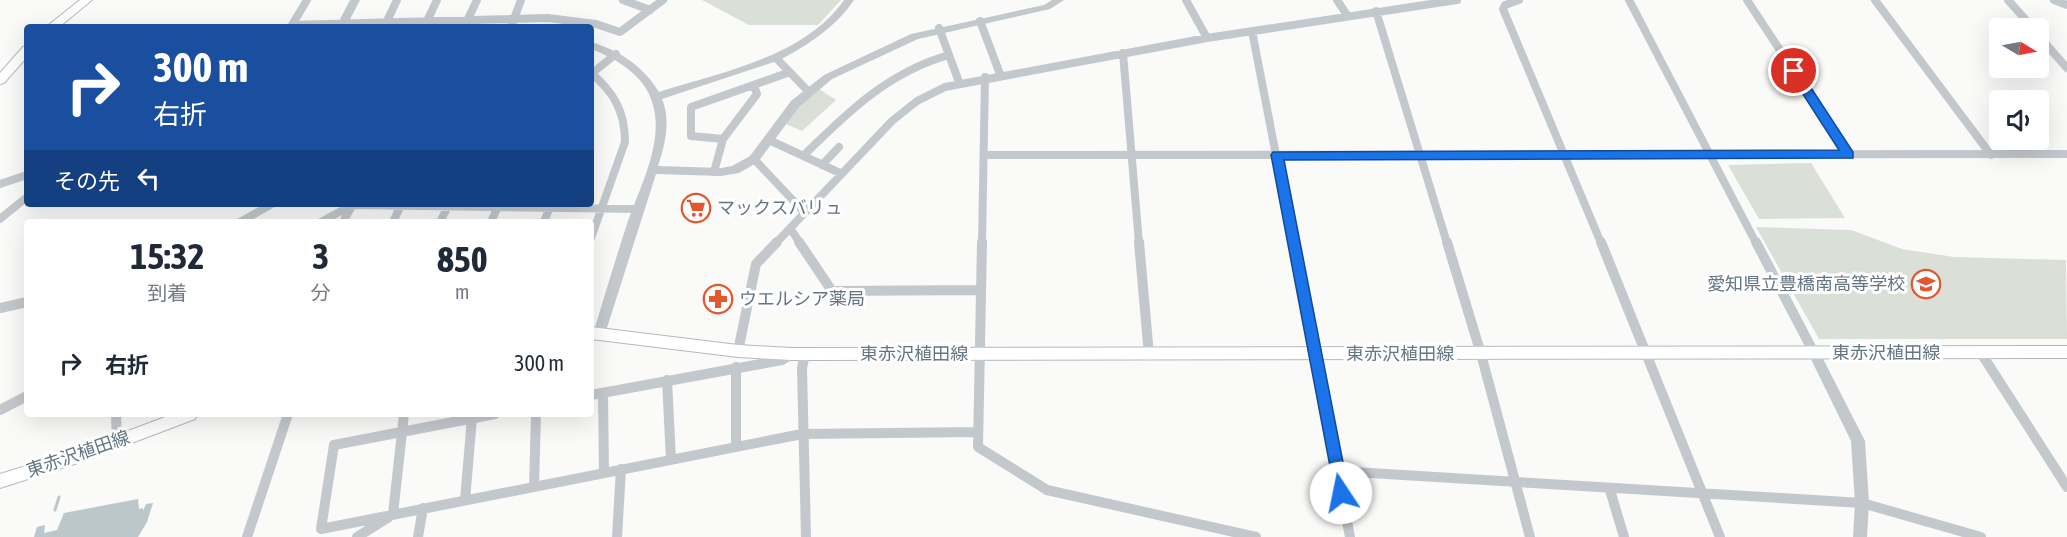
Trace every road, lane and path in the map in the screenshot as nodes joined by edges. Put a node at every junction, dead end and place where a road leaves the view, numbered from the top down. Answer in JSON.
{"nodes":[{"id":1,"x":87,"y":0,"type":"edge"},
{"id":2,"x":308,"y":0,"type":"edge"},
{"id":3,"x":355,"y":0,"type":"edge"},
{"id":4,"x":397,"y":0,"type":"edge"},
{"id":5,"x":437,"y":0,"type":"edge"},
{"id":6,"x":477,"y":0,"type":"edge"},
{"id":7,"x":521,"y":0,"type":"edge"},
{"id":8,"x":627,"y":0,"type":"edge"},
{"id":9,"x":663,"y":0,"type":"edge"},
{"id":10,"x":849,"y":0,"type":"edge"},
{"id":11,"x":1059,"y":0,"type":"edge"},
{"id":12,"x":1186,"y":0,"type":"edge"},
{"id":13,"x":1337,"y":0,"type":"edge"},
{"id":14,"x":1457,"y":0,"type":"edge"},
{"id":15,"x":1520,"y":0,"type":"edge"},
{"id":16,"x":1629,"y":0,"type":"edge"},
{"id":17,"x":1748,"y":0,"type":"edge"},
{"id":18,"x":1875,"y":0,"type":"edge"},
{"id":19,"x":2008,"y":0,"type":"edge"},
{"id":20,"x":2054,"y":0,"type":"edge"},
{"id":21,"x":1408,"y":3,"type":"edge"},
{"id":22,"x":2067,"y":5,"type":"edge"},
{"id":23,"x":650,"y":10,"type":"junction"},
{"id":24,"x":1376,"y":11,"type":"junction"},
{"id":25,"x":1347,"y":15,"type":"junction"},
{"id":26,"x":514,"y":18,"type":"junction"},
{"id":27,"x":2024,"y":18,"type":"edge"},
{"id":28,"x":468,"y":19,"type":"junction"},
{"id":29,"x":427,"y":21,"type":"junction"},
{"id":30,"x":980,"y":21,"type":"junction"},
{"id":31,"x":386,"y":22,"type":"junction"},
{"id":32,"x":56,"y":24,"type":"edge"},
{"id":33,"x":293,"y":24,"type":"edge"},
{"id":34,"x":343,"y":24,"type":"edge"},
{"id":35,"x":364,"y":24,"type":"edge"},
{"id":36,"x":512,"y":24,"type":"edge"},
{"id":37,"x":590,"y":24,"type":"edge"},
{"id":38,"x":594,"y":25,"type":"edge"},
{"id":39,"x":939,"y":28,"type":"junction"},
{"id":40,"x":1252,"y":31,"type":"junction"},
{"id":41,"x":1207,"y":38,"type":"junction"},
{"id":42,"x":594,"y":46,"type":"edge"},
{"id":43,"x":2049,"y":48,"type":"edge"},
{"id":44,"x":24,"y":53,"type":"edge"},
{"id":45,"x":1123,"y":53,"type":"junction"},
{"id":46,"x":616,"y":54,"type":"junction"},
{"id":47,"x":949,"y":55,"type":"junction"},
{"id":48,"x":776,"y":58,"type":"junction"},
{"id":49,"x":2067,"y":68,"type":"edge"},
{"id":50,"x":594,"y":71,"type":"edge"},
{"id":51,"x":790,"y":72,"type":"junction"},
{"id":52,"x":1000,"y":74,"type":"junction"},
{"id":53,"x":594,"y":75,"type":"edge"},
{"id":54,"x":985,"y":77,"type":"junction"},
{"id":55,"x":0,"y":80,"type":"edge"},
{"id":56,"x":959,"y":82,"type":"junction"},
{"id":57,"x":754,"y":86,"type":"junction"},
{"id":58,"x":808,"y":91,"type":"junction"},
{"id":59,"x":656,"y":97,"type":"junction"},
{"id":60,"x":723,"y":139,"type":"junction"},
{"id":61,"x":769,"y":140,"type":"junction"},
{"id":62,"x":839,"y":147,"type":"dead end"},
{"id":63,"x":1564,"y":154,"type":"junction"},
{"id":64,"x":1708,"y":154,"type":"junction"},
{"id":65,"x":2067,"y":154,"type":"edge"},
{"id":66,"x":984,"y":155,"type":"junction"},
{"id":67,"x":1277,"y":155,"type":"junction"},
{"id":68,"x":1419,"y":155,"type":"junction"},
{"id":69,"x":1849,"y":155,"type":"junction"},
{"id":70,"x":1991,"y":155,"type":"junction"},
{"id":71,"x":802,"y":156,"type":"junction"},
{"id":72,"x":1131,"y":156,"type":"junction"},
{"id":73,"x":753,"y":159,"type":"junction"},
{"id":74,"x":822,"y":165,"type":"junction"},
{"id":75,"x":651,"y":170,"type":"junction"},
{"id":76,"x":714,"y":172,"type":"junction"},
{"id":77,"x":840,"y":173,"type":"junction"},
{"id":78,"x":24,"y":176,"type":"edge"},
{"id":79,"x":0,"y":184,"type":"edge"},
{"id":80,"x":24,"y":199,"type":"edge"},
{"id":81,"x":267,"y":207,"type":"edge"},
{"id":82,"x":337,"y":207,"type":"edge"},
{"id":83,"x":585,"y":207,"type":"edge"},
{"id":84,"x":602,"y":208,"type":"junction"},
{"id":85,"x":638,"y":209,"type":"junction"},
{"id":86,"x":804,"y":212,"type":"junction"},
{"id":87,"x":0,"y":219,"type":"edge"},
{"id":88,"x":245,"y":219,"type":"edge"},
{"id":89,"x":324,"y":219,"type":"edge"},
{"id":90,"x":790,"y":228,"type":"junction"},
{"id":91,"x":594,"y":230,"type":"edge"},
{"id":92,"x":981,"y":290,"type":"junction"},
{"id":93,"x":24,"y":303,"type":"edge"},
{"id":94,"x":0,"y":308,"type":"edge"},
{"id":95,"x":595,"y":334,"type":"edge"},
{"id":96,"x":738,"y":351,"type":"junction"},
{"id":97,"x":2067,"y":352,"type":"edge"},
{"id":98,"x":1814,"y":353,"type":"junction"},
{"id":99,"x":1981,"y":353,"type":"junction"},
{"id":100,"x":798,"y":354,"type":"junction"},
{"id":101,"x":1315,"y":354,"type":"junction"},
{"id":102,"x":1481,"y":354,"type":"junction"},
{"id":103,"x":1648,"y":354,"type":"junction"},
{"id":104,"x":981,"y":355,"type":"junction"},
{"id":105,"x":1149,"y":355,"type":"junction"},
{"id":106,"x":736,"y":367,"type":"junction"},
{"id":107,"x":667,"y":380,"type":"junction"},
{"id":108,"x":603,"y":393,"type":"junction"},
{"id":109,"x":594,"y":394,"type":"edge"},
{"id":110,"x":24,"y":398,"type":"edge"},
{"id":111,"x":0,"y":410,"type":"edge"},
{"id":112,"x":116,"y":417,"type":"edge"},
{"id":113,"x":182,"y":417,"type":"edge"},
{"id":114,"x":287,"y":417,"type":"edge"},
{"id":115,"x":404,"y":417,"type":"edge"},
{"id":116,"x":478,"y":417,"type":"edge"},
{"id":117,"x":536,"y":417,"type":"edge"},
{"id":118,"x":472,"y":418,"type":"junction"},
{"id":119,"x":403,"y":430,"type":"junction"},
{"id":120,"x":978,"y":432,"type":"junction"},
{"id":121,"x":802,"y":434,"type":"junction"},
{"id":122,"x":117,"y":441,"type":"junction"},
{"id":123,"x":736,"y":446,"type":"junction"},
{"id":124,"x":671,"y":460,"type":"junction"},
{"id":125,"x":621,"y":470,"type":"junction"},
{"id":126,"x":1337,"y":471,"type":"junction"},
{"id":127,"x":604,"y":473,"type":"junction"},
{"id":128,"x":0,"y":481,"type":"edge"},
{"id":129,"x":1516,"y":484,"type":"junction"},
{"id":130,"x":534,"y":486,"type":"junction"},
{"id":131,"x":2067,"y":487,"type":"edge"},
{"id":132,"x":1610,"y":490,"type":"junction"},
{"id":133,"x":1705,"y":493,"type":"junction"},
{"id":134,"x":465,"y":500,"type":"junction"},
{"id":135,"x":1862,"y":503,"type":"junction"},
{"id":136,"x":423,"y":508,"type":"junction"},
{"id":137,"x":393,"y":514,"type":"junction"},
{"id":138,"x":247,"y":537,"type":"edge"},
{"id":139,"x":357,"y":537,"type":"edge"},
{"id":140,"x":418,"y":537,"type":"edge"},
{"id":141,"x":617,"y":537,"type":"edge"},
{"id":142,"x":806,"y":537,"type":"edge"},
{"id":143,"x":1256,"y":537,"type":"edge"},
{"id":144,"x":1350,"y":537,"type":"edge"},
{"id":145,"x":1530,"y":537,"type":"edge"},
{"id":146,"x":1624,"y":537,"type":"edge"},
{"id":147,"x":1720,"y":537,"type":"edge"},
{"id":148,"x":1860,"y":537,"type":"edge"},
{"id":149,"x":1981,"y":537,"type":"edge"}],
"edges":[{"from":1,"to":32,"type":"main road"},
{"from":2,"to":33,"type":"street"},
{"from":3,"to":34,"type":"street"},
{"from":4,"to":31,"type":"street"},
{"from":5,"to":29,"type":"street"},
{"from":6,"to":28,"type":"street"},
{"from":7,"to":26,"type":"street"},
{"from":8,"to":23,"type":"street"},
{"from":9,"to":23,"type":"street"},
{"from":10,"to":48,"type":"street"},
{"from":11,"to":30,"type":"street"},
{"from":12,"to":41,"type":"street"},
{"from":13,"to":25,"type":"street"},
{"from":14,"to":21,"type":"street"},
{"from":15,"to":63,"type":"street"},
{"from":16,"to":64,"type":"street"},
{"from":17,"to":69,"type":"street"},
{"from":18,"to":70,"type":"street"},
{"from":19,"to":27,"type":"street"},
{"from":20,"to":22,"type":"street"},
{"from":21,"to":24,"type":"street"},
{"from":23,"to":38,"type":"street"},
{"from":24,"to":25,"type":"street"},
{"from":24,"to":68,"type":"street"},
{"from":25,"to":40,"type":"street"},
{"from":26,"to":28,"type":"street"},
{"from":26,"to":36,"type":"street"},
{"from":26,"to":37,"type":"street"},
{"from":28,"to":29,"type":"street"},
{"from":29,"to":31,"type":"street"},
{"from":30,"to":39,"type":"street"},
{"from":30,"to":52,"type":"street"},
{"from":31,"to":35,"type":"street"},
{"from":39,"to":47,"type":"street"},
{"from":39,"to":58,"type":"street"},
{"from":40,"to":41,"type":"street"},
{"from":40,"to":67,"type":"street"},
{"from":41,"to":45,"type":"street"},
{"from":42,"to":46,"type":"street"},
{"from":43,"to":49,"type":"street"},
{"from":44,"to":55,"type":"main road"},
{"from":45,"to":52,"type":"street"},
{"from":45,"to":72,"type":"street"},
{"from":46,"to":50,"type":"street"},
{"from":46,"to":59,"type":"street"},
{"from":47,"to":56,"type":"street"},
{"from":47,"to":71,"type":"street"},
{"from":48,"to":51,"type":"street"},
{"from":48,"to":59,"type":"street"},
{"from":51,"to":57,"type":"street"},
{"from":51,"to":58,"type":"street"},
{"from":52,"to":54,"type":"street"},
{"from":53,"to":84,"type":"street"},
{"from":54,"to":56,"type":"street"},
{"from":54,"to":66,"type":"street"},
{"from":56,"to":77,"type":"street"},
{"from":57,"to":60,"type":"street"},
{"from":57,"to":60,"type":"street"},
{"from":58,"to":61,"type":"street"},
{"from":59,"to":75,"type":"street"},
{"from":60,"to":76,"type":"street"},
{"from":61,"to":71,"type":"street"},
{"from":61,"to":73,"type":"street"},
{"from":62,"to":74,"type":"street"},
{"from":63,"to":64,"type":"street"},
{"from":63,"to":68,"type":"street"},
{"from":63,"to":103,"type":"street"},
{"from":64,"to":69,"type":"street"},
{"from":64,"to":98,"type":"street"},
{"from":65,"to":70,"type":"street"},
{"from":66,"to":72,"type":"street"},
{"from":66,"to":92,"type":"street"},
{"from":67,"to":68,"type":"street"},
{"from":67,"to":72,"type":"street"},
{"from":67,"to":101,"type":"street"},
{"from":68,"to":102,"type":"street"},
{"from":69,"to":70,"type":"street"},
{"from":71,"to":74,"type":"street"},
{"from":72,"to":105,"type":"street"},
{"from":73,"to":76,"type":"street"},
{"from":73,"to":86,"type":"street"},
{"from":74,"to":77,"type":"street"},
{"from":75,"to":76,"type":"street"},
{"from":75,"to":85,"type":"street"},
{"from":77,"to":86,"type":"street"},
{"from":78,"to":79,"type":"street"},
{"from":80,"to":87,"type":"street"},
{"from":81,"to":88,"type":"street"},
{"from":82,"to":89,"type":"street"},
{"from":83,"to":84,"type":"street"},
{"from":84,"to":85,"type":"street"},
{"from":84,"to":91,"type":"street"},
{"from":85,"to":95,"type":"street"},
{"from":86,"to":90,"type":"street"},
{"from":90,"to":92,"type":"street"},
{"from":90,"to":96,"type":"street"},
{"from":92,"to":104,"type":"street"},
{"from":93,"to":94,"type":"street"},
{"from":95,"to":96,"type":"main road","name":"東赤沢植田線"},
{"from":96,"to":100,"type":"main road","name":"東赤沢植田線"},
{"from":97,"to":99,"type":"main road","name":"東赤沢植田線"},
{"from":98,"to":99,"type":"main road","name":"東赤沢植田線"},
{"from":98,"to":103,"type":"main road","name":"東赤沢植田線"},
{"from":98,"to":135,"type":"street"},
{"from":99,"to":131,"type":"street"},
{"from":100,"to":104,"type":"main road","name":"東赤沢植田線"},
{"from":100,"to":106,"type":"street"},
{"from":100,"to":121,"type":"street"},
{"from":101,"to":102,"type":"main road","name":"東赤沢植田線"},
{"from":101,"to":105,"type":"main road","name":"東赤沢植田線"},
{"from":101,"to":126,"type":"street"},
{"from":102,"to":103,"type":"main road","name":"東赤沢植田線"},
{"from":102,"to":129,"type":"street"},
{"from":103,"to":133,"type":"street"},
{"from":104,"to":105,"type":"main road","name":"東赤沢植田線"},
{"from":104,"to":120,"type":"street"},
{"from":106,"to":107,"type":"street"},
{"from":106,"to":123,"type":"street"},
{"from":107,"to":108,"type":"street"},
{"from":107,"to":124,"type":"street"},
{"from":108,"to":109,"type":"street"},
{"from":108,"to":127,"type":"street"},
{"from":110,"to":111,"type":"street"},
{"from":112,"to":122,"type":"street"},
{"from":113,"to":122,"type":"main road","name":"東赤沢植田線"},
{"from":114,"to":138,"type":"street"},
{"from":115,"to":119,"type":"street"},
{"from":116,"to":118,"type":"street"},
{"from":117,"to":130,"type":"street"},
{"from":118,"to":119,"type":"street"},
{"from":118,"to":134,"type":"street"},
{"from":119,"to":137,"type":"street"},
{"from":119,"to":137,"type":"street"},
{"from":120,"to":121,"type":"street"},
{"from":120,"to":143,"type":"street"},
{"from":121,"to":123,"type":"street"},
{"from":121,"to":142,"type":"street"},
{"from":122,"to":128,"type":"main road","name":"東赤沢植田線"},
{"from":123,"to":124,"type":"street"},
{"from":124,"to":125,"type":"street"},
{"from":125,"to":127,"type":"street"},
{"from":125,"to":141,"type":"street"},
{"from":126,"to":129,"type":"street"},
{"from":126,"to":144,"type":"street"},
{"from":127,"to":130,"type":"street"},
{"from":129,"to":132,"type":"street"},
{"from":129,"to":145,"type":"street"},
{"from":130,"to":134,"type":"street"},
{"from":132,"to":133,"type":"street"},
{"from":132,"to":146,"type":"street"},
{"from":133,"to":135,"type":"street"},
{"from":133,"to":147,"type":"street"},
{"from":134,"to":136,"type":"street"},
{"from":135,"to":148,"type":"street"},
{"from":135,"to":149,"type":"street"},
{"from":136,"to":137,"type":"street"},
{"from":136,"to":140,"type":"street"},
{"from":137,"to":139,"type":"street"}]}
